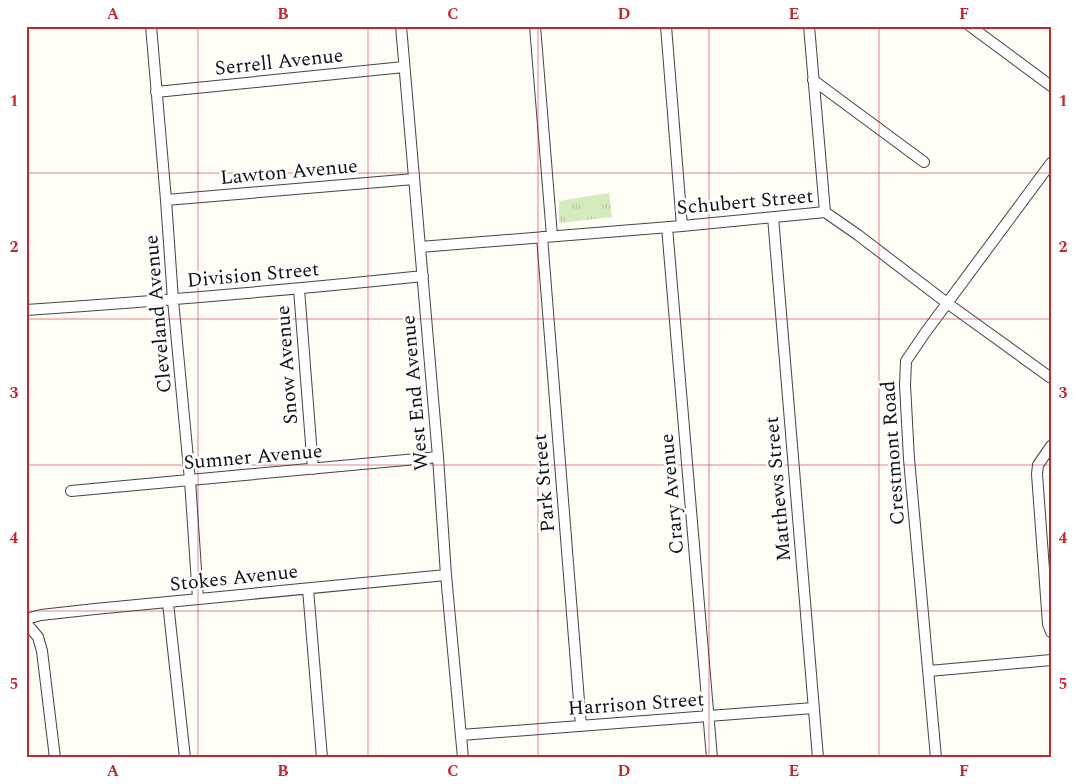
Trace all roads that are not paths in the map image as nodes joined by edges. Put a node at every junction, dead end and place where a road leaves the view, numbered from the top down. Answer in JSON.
{"nodes":[{"id":1,"x":151,"y":26,"type":"edge"},
{"id":2,"x":401,"y":26,"type":"edge"},
{"id":3,"x":535,"y":26,"type":"edge"},
{"id":4,"x":666,"y":26,"type":"edge"},
{"id":5,"x":809,"y":26,"type":"edge"},
{"id":6,"x":970,"y":26,"type":"edge"},
{"id":7,"x":404,"y":67,"type":"junction"},
{"id":8,"x":813,"y":80,"type":"junction"},
{"id":9,"x":1051,"y":86,"type":"edge"},
{"id":10,"x":156,"y":92,"type":"junction"},
{"id":11,"x":924,"y":162,"type":"dead end"},
{"id":12,"x":1051,"y":163,"type":"edge"},
{"id":13,"x":414,"y":178,"type":"junction"},
{"id":14,"x":166,"y":200,"type":"junction"},
{"id":15,"x":824,"y":212,"type":"junction"},
{"id":16,"x":773,"y":217,"type":"junction"},
{"id":17,"x":682,"y":226,"type":"junction"},
{"id":18,"x":667,"y":227,"type":"junction"},
{"id":19,"x":547,"y":237,"type":"junction"},
{"id":20,"x":420,"y":247,"type":"junction"},
{"id":21,"x":423,"y":276,"type":"junction"},
{"id":22,"x":299,"y":289,"type":"junction"},
{"id":23,"x":173,"y":300,"type":"junction"},
{"id":24,"x":947,"y":303,"type":"junction"},
{"id":25,"x":26,"y":310,"type":"edge"},
{"id":26,"x":1051,"y":378,"type":"edge"},
{"id":27,"x":1051,"y":446,"type":"edge"},
{"id":28,"x":438,"y":457,"type":"junction"},
{"id":29,"x":313,"y":469,"type":"junction"},
{"id":30,"x":190,"y":480,"type":"junction"},
{"id":31,"x":71,"y":491,"type":"dead end"},
{"id":32,"x":446,"y":575,"type":"junction"},
{"id":33,"x":308,"y":589,"type":"junction"},
{"id":34,"x":198,"y":599,"type":"junction"},
{"id":35,"x":168,"y":602,"type":"junction"},
{"id":36,"x":26,"y":619,"type":"edge"},
{"id":37,"x":26,"y":623,"type":"edge"},
{"id":38,"x":1051,"y":632,"type":"edge"},
{"id":39,"x":1051,"y":660,"type":"edge"},
{"id":40,"x":929,"y":671,"type":"junction"},
{"id":41,"x":813,"y":708,"type":"junction"},
{"id":42,"x":708,"y":716,"type":"junction"},
{"id":43,"x":580,"y":726,"type":"junction"},
{"id":44,"x":461,"y":735,"type":"junction"},
{"id":45,"x":55,"y":758,"type":"edge"},
{"id":46,"x":184,"y":758,"type":"edge"},
{"id":47,"x":322,"y":758,"type":"edge"},
{"id":48,"x":463,"y":758,"type":"edge"},
{"id":49,"x":712,"y":758,"type":"edge"},
{"id":50,"x":818,"y":758,"type":"edge"},
{"id":51,"x":936,"y":758,"type":"edge"}],
"edges":[{"from":1,"to":10,"type":"street","name":"Cleveland Avenue"},
{"from":2,"to":7,"type":"street","name":"West End Avenue"},
{"from":3,"to":19,"type":"street","name":"Park Street"},
{"from":4,"to":17,"type":"street"},
{"from":5,"to":8,"type":"street"},
{"from":6,"to":9,"type":"street"},
{"from":7,"to":10,"type":"street","name":"Serrell Avenue"},
{"from":7,"to":13,"type":"street","name":"West End Avenue"},
{"from":8,"to":11,"type":"street"},
{"from":8,"to":15,"type":"street"},
{"from":10,"to":14,"type":"street","name":"Cleveland Avenue"},
{"from":12,"to":24,"type":"street","name":"Crestmont Road"},
{"from":13,"to":14,"type":"street","name":"Lawton Avenue"},
{"from":13,"to":20,"type":"street","name":"West End Avenue"},
{"from":14,"to":23,"type":"street","name":"Cleveland Avenue"},
{"from":15,"to":16,"type":"street","name":"Schubert Street"},
{"from":15,"to":24,"type":"street","name":"Schubert Street"},
{"from":16,"to":17,"type":"street","name":"Schubert Street"},
{"from":16,"to":41,"type":"street","name":"Matthews Street"},
{"from":17,"to":18,"type":"street","name":"Schubert Street"},
{"from":18,"to":19,"type":"street","name":"Schubert Street"},
{"from":18,"to":42,"type":"street","name":"Crary Avenue"},
{"from":19,"to":20,"type":"street","name":"Schubert Street"},
{"from":19,"to":43,"type":"street","name":"Park Street"},
{"from":20,"to":21,"type":"street","name":"West End Avenue"},
{"from":21,"to":22,"type":"street","name":"Division Street"},
{"from":21,"to":28,"type":"street","name":"West End Avenue"},
{"from":22,"to":23,"type":"street","name":"Division Street"},
{"from":22,"to":29,"type":"street","name":"Snow Avenue"},
{"from":23,"to":25,"type":"street","name":"Division Street"},
{"from":23,"to":30,"type":"street","name":"Cleveland Avenue"},
{"from":24,"to":26,"type":"street","name":"Schubert Street"},
{"from":24,"to":40,"type":"street","name":"Crestmont Road"},
{"from":27,"to":38,"type":"street"},
{"from":28,"to":29,"type":"street","name":"Sumner Avenue"},
{"from":28,"to":32,"type":"street","name":"West End Avenue"},
{"from":29,"to":30,"type":"street","name":"Sumner Avenue"},
{"from":30,"to":31,"type":"street","name":"Sumner Avenue"},
{"from":30,"to":34,"type":"street","name":"Cleveland Avenue"},
{"from":32,"to":33,"type":"street","name":"Stokes Avenue"},
{"from":32,"to":44,"type":"street","name":"West End Avenue"},
{"from":33,"to":34,"type":"street","name":"Stokes Avenue"},
{"from":33,"to":47,"type":"street"},
{"from":34,"to":35,"type":"street","name":"Stokes Avenue"},
{"from":35,"to":36,"type":"street","name":"Stokes Avenue"},
{"from":35,"to":46,"type":"street"},
{"from":37,"to":45,"type":"street"},
{"from":39,"to":40,"type":"street"},
{"from":40,"to":51,"type":"street","name":"Crestmont Road"},
{"from":41,"to":42,"type":"street","name":"Harrison Street"},
{"from":41,"to":50,"type":"street","name":"Matthews Street"},
{"from":42,"to":43,"type":"street","name":"Harrison Street"},
{"from":42,"to":49,"type":"street","name":"Crary Avenue"},
{"from":43,"to":44,"type":"street","name":"Harrison Street"},
{"from":44,"to":48,"type":"street","name":"West End Avenue"}]}
